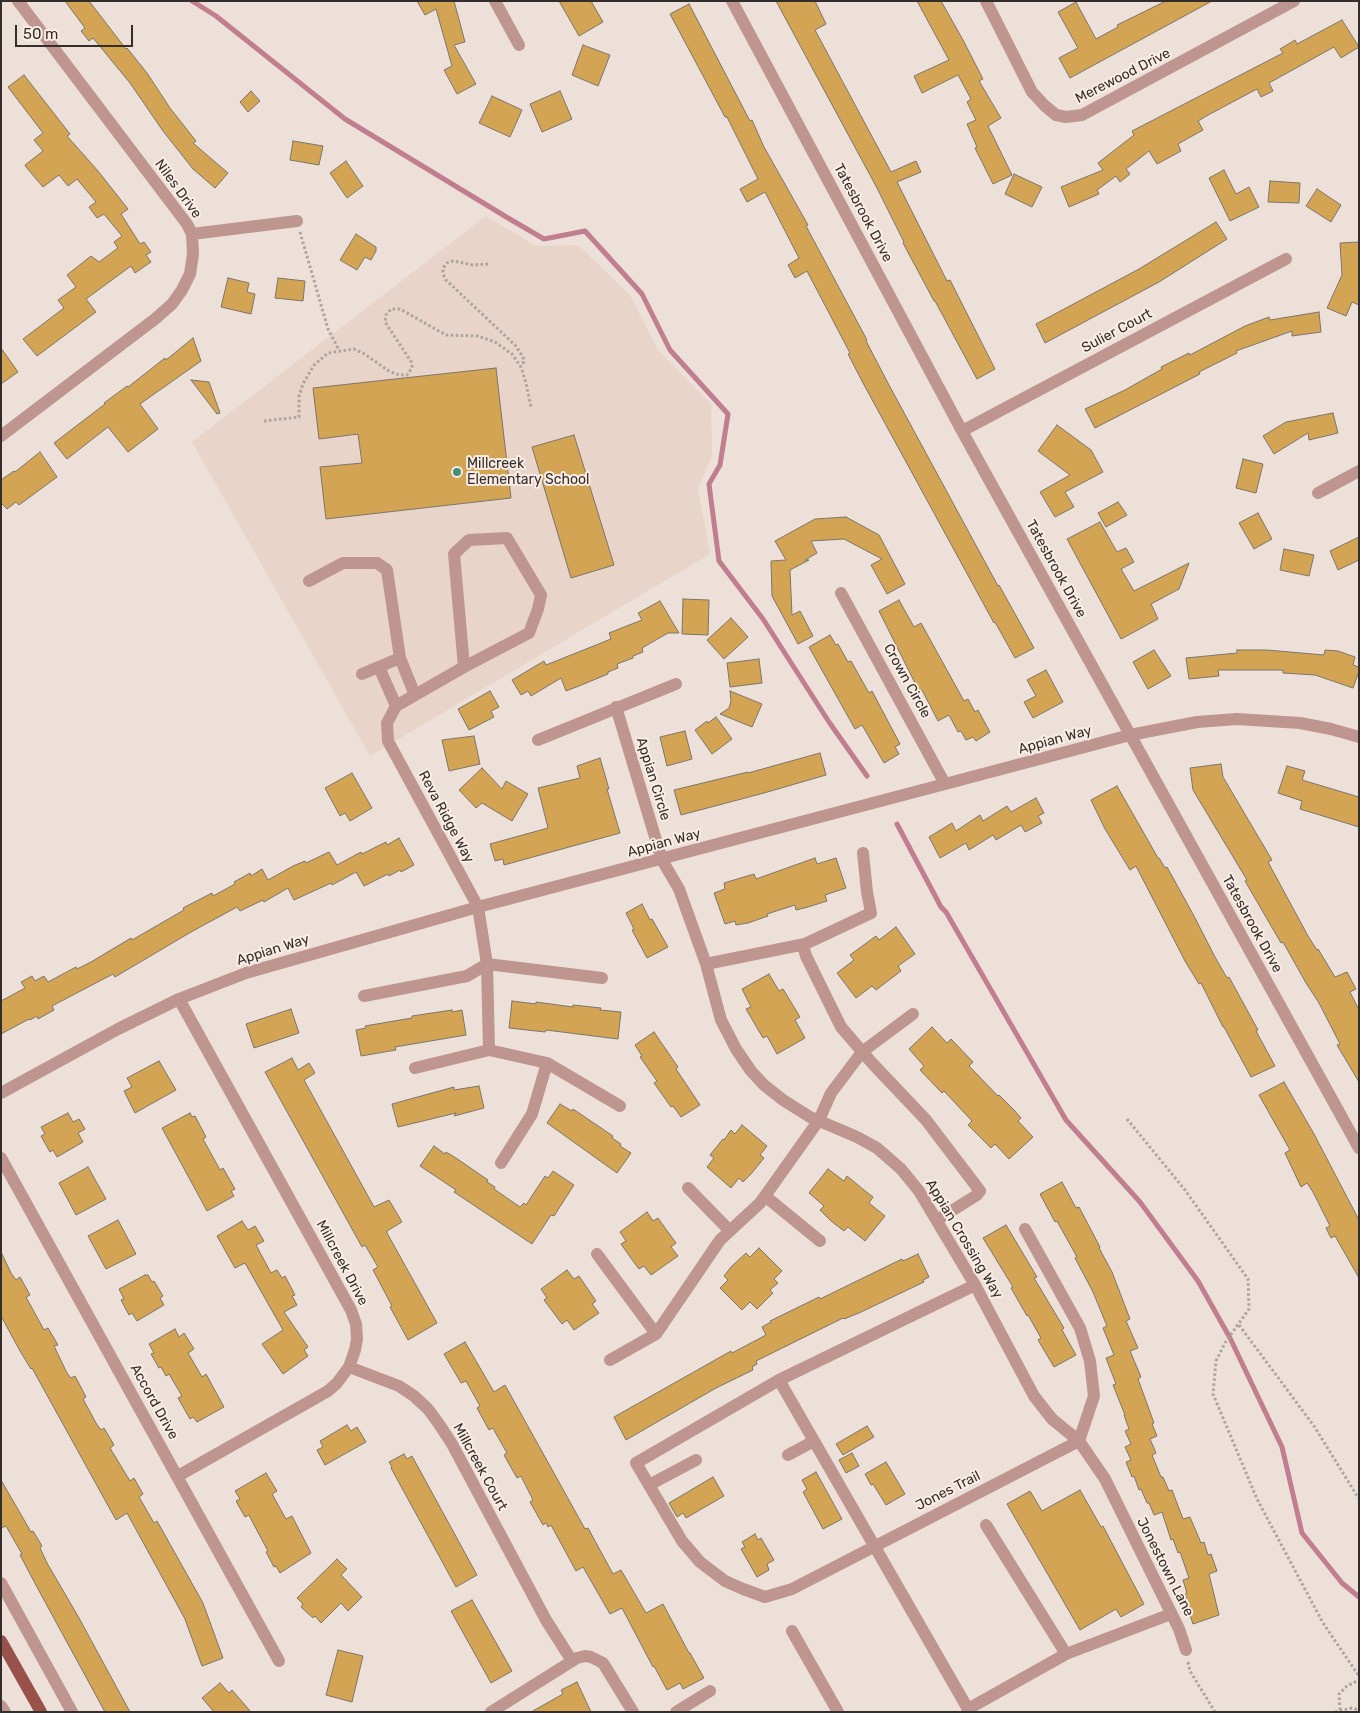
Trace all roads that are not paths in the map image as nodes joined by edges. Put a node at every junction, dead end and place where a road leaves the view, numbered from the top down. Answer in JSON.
{"nodes":[{"id":1,"x":18,"y":1,"type":"edge"},
{"id":2,"x":495,"y":1,"type":"edge"},
{"id":3,"x":732,"y":1,"type":"edge"},
{"id":4,"x":986,"y":1,"type":"edge"},
{"id":5,"x":1294,"y":1,"type":"edge"},
{"id":6,"x":519,"y":45,"type":"dead end"},
{"id":7,"x":297,"y":221,"type":"road end"},
{"id":8,"x":192,"y":234,"type":"junction"},
{"id":9,"x":1286,"y":258,"type":"dead end"},
{"id":10,"x":962,"y":431,"type":"junction"},
{"id":11,"x":1,"y":436,"type":"edge"},
{"id":12,"x":1359,"y":471,"type":"edge"},
{"id":13,"x":1318,"y":493,"type":"dead end"},
{"id":14,"x":309,"y":581,"type":"dead end"},
{"id":15,"x":841,"y":593,"type":"dead end"},
{"id":16,"x":400,"y":658,"type":"junction"},
{"id":17,"x":378,"y":667,"type":"junction"},
{"id":18,"x":464,"y":667,"type":"junction"},
{"id":19,"x":362,"y":674,"type":"dead end"},
{"id":20,"x":676,"y":684,"type":"dead end"},
{"id":21,"x":415,"y":694,"type":"junction"},
{"id":22,"x":396,"y":706,"type":"junction"},
{"id":23,"x":616,"y":707,"type":"junction"},
{"id":24,"x":1130,"y":736,"type":"junction"},
{"id":25,"x":1359,"y":737,"type":"edge"},
{"id":26,"x":538,"y":740,"type":"dead end"},
{"id":27,"x":945,"y":784,"type":"junction"},
{"id":28,"x":863,"y":853,"type":"dead end"},
{"id":29,"x":662,"y":860,"type":"junction"},
{"id":30,"x":478,"y":907,"type":"junction"},
{"id":31,"x":805,"y":944,"type":"junction"},
{"id":32,"x":487,"y":964,"type":"junction"},
{"id":33,"x":706,"y":964,"type":"junction"},
{"id":34,"x":602,"y":978,"type":"dead end"},
{"id":35,"x":364,"y":996,"type":"dead end"},
{"id":36,"x":179,"y":999,"type":"junction"},
{"id":37,"x":912,"y":1014,"type":"dead end"},
{"id":38,"x":489,"y":1050,"type":"junction"},
{"id":39,"x":862,"y":1052,"type":"junction"},
{"id":40,"x":547,"y":1063,"type":"junction"},
{"id":41,"x":415,"y":1068,"type":"dead end"},
{"id":42,"x":1,"y":1093,"type":"edge"},
{"id":43,"x":620,"y":1106,"type":"dead end"},
{"id":44,"x":819,"y":1120,"type":"junction"},
{"id":45,"x":1359,"y":1148,"type":"edge"},
{"id":46,"x":1,"y":1158,"type":"edge"},
{"id":47,"x":501,"y":1163,"type":"dead end"},
{"id":48,"x":688,"y":1188,"type":"dead end"},
{"id":49,"x":765,"y":1196,"type":"junction"},
{"id":50,"x":936,"y":1220,"type":"junction"},
{"id":51,"x":1025,"y":1229,"type":"dead end"},
{"id":52,"x":730,"y":1231,"type":"junction"},
{"id":53,"x":820,"y":1242,"type":"dead end"},
{"id":54,"x":597,"y":1254,"type":"dead end"},
{"id":55,"x":975,"y":1285,"type":"junction"},
{"id":56,"x":656,"y":1334,"type":"junction"},
{"id":57,"x":610,"y":1360,"type":"dead end"},
{"id":58,"x":350,"y":1368,"type":"junction"},
{"id":59,"x":779,"y":1380,"type":"junction"},
{"id":60,"x":1079,"y":1440,"type":"junction"},
{"id":61,"x":814,"y":1441,"type":"junction"},
{"id":62,"x":788,"y":1455,"type":"dead end"},
{"id":63,"x":696,"y":1460,"type":"dead end"},
{"id":64,"x":178,"y":1476,"type":"junction"},
{"id":65,"x":649,"y":1485,"type":"junction"},
{"id":66,"x":986,"y":1525,"type":"dead end"},
{"id":67,"x":874,"y":1546,"type":"junction"},
{"id":68,"x":1,"y":1583,"type":"edge"},
{"id":69,"x":1171,"y":1614,"type":"junction"},
{"id":70,"x":792,"y":1631,"type":"dead end"},
{"id":71,"x":1,"y":1641,"type":"edge"},
{"id":72,"x":1186,"y":1650,"type":"road end"},
{"id":73,"x":1066,"y":1654,"type":"junction"},
{"id":74,"x":279,"y":1661,"type":"dead end"},
{"id":75,"x":572,"y":1661,"type":"junction"},
{"id":76,"x":710,"y":1691,"type":"dead end"},
{"id":77,"x":1,"y":1706,"type":"edge"},
{"id":78,"x":967,"y":1710,"type":"edge"},
{"id":79,"x":4,"y":1712,"type":"edge"},
{"id":80,"x":40,"y":1712,"type":"edge"},
{"id":81,"x":72,"y":1712,"type":"edge"},
{"id":82,"x":490,"y":1712,"type":"edge"},
{"id":83,"x":633,"y":1712,"type":"edge"},
{"id":84,"x":676,"y":1712,"type":"edge"},
{"id":85,"x":838,"y":1712,"type":"edge"}],
"edges":[{"from":1,"to":8,"type":"street","name":"Niles Drive"},
{"from":2,"to":6,"type":"street"},
{"from":3,"to":10,"type":"street","name":"Tatesbrook Drive"},
{"from":4,"to":5,"type":"street","name":"Merewood Drive"},
{"from":7,"to":8,"type":"street"},
{"from":8,"to":11,"type":"street","name":"Niles Drive"},
{"from":9,"to":10,"type":"street","name":"Sulier Court"},
{"from":10,"to":24,"type":"street","name":"Tatesbrook Drive"},
{"from":12,"to":13,"type":"street"},
{"from":14,"to":16,"type":"street"},
{"from":15,"to":27,"type":"street","name":"Crown Circle"},
{"from":16,"to":17,"type":"street"},
{"from":16,"to":21,"type":"street"},
{"from":17,"to":19,"type":"street"},
{"from":17,"to":22,"type":"street"},
{"from":18,"to":18,"type":"street"},
{"from":18,"to":21,"type":"street"},
{"from":20,"to":23,"type":"street"},
{"from":21,"to":22,"type":"street"},
{"from":22,"to":30,"type":"street","name":"Reva Ridge Way"},
{"from":23,"to":26,"type":"street"},
{"from":23,"to":29,"type":"street","name":"Appian Circle"},
{"from":24,"to":25,"type":"street","name":"Appian Way"},
{"from":24,"to":27,"type":"street","name":"Appian Way"},
{"from":24,"to":45,"type":"street","name":"Tatesbrook Drive"},
{"from":27,"to":29,"type":"street","name":"Appian Way"},
{"from":28,"to":31,"type":"street"},
{"from":29,"to":30,"type":"street","name":"Appian Way"},
{"from":29,"to":33,"type":"street","name":"Appian Crossing Way"},
{"from":30,"to":32,"type":"street","name":"Reva Ridge Way"},
{"from":30,"to":36,"type":"street","name":"Appian Way"},
{"from":31,"to":33,"type":"street"},
{"from":31,"to":39,"type":"street"},
{"from":32,"to":34,"type":"street"},
{"from":32,"to":35,"type":"street"},
{"from":32,"to":38,"type":"street","name":"Reva Ridge Way"},
{"from":33,"to":44,"type":"street","name":"Appian Crossing Way"},
{"from":36,"to":42,"type":"street","name":"Appian Way"},
{"from":36,"to":58,"type":"street","name":"Millcreek Drive"},
{"from":37,"to":39,"type":"street"},
{"from":38,"to":40,"type":"street"},
{"from":38,"to":41,"type":"street"},
{"from":39,"to":44,"type":"street"},
{"from":39,"to":50,"type":"street"},
{"from":40,"to":43,"type":"street"},
{"from":40,"to":47,"type":"street"},
{"from":44,"to":49,"type":"street"},
{"from":44,"to":50,"type":"street","name":"Appian Crossing Way"},
{"from":46,"to":64,"type":"street","name":"Accord Drive"},
{"from":48,"to":52,"type":"street"},
{"from":49,"to":52,"type":"street"},
{"from":49,"to":53,"type":"street"},
{"from":50,"to":55,"type":"street","name":"Appian Crossing Way"},
{"from":51,"to":60,"type":"street"},
{"from":52,"to":56,"type":"street"},
{"from":54,"to":56,"type":"street"},
{"from":55,"to":59,"type":"street"},
{"from":55,"to":60,"type":"street","name":"Appian Crossing Way"},
{"from":56,"to":57,"type":"street"},
{"from":58,"to":64,"type":"street"},
{"from":58,"to":75,"type":"street","name":"Millcreek Court"},
{"from":59,"to":61,"type":"street"},
{"from":59,"to":65,"type":"street","name":"Jones Trail"},
{"from":60,"to":67,"type":"street","name":"Jones Trail"},
{"from":60,"to":69,"type":"street","name":"Jonestown Lane"},
{"from":61,"to":62,"type":"street"},
{"from":61,"to":67,"type":"street"},
{"from":63,"to":65,"type":"street"},
{"from":64,"to":74,"type":"street","name":"Accord Drive"},
{"from":65,"to":67,"type":"street","name":"Jones Trail"},
{"from":66,"to":73,"type":"street"},
{"from":67,"to":78,"type":"street"},
{"from":68,"to":81,"type":"street"},
{"from":69,"to":72,"type":"street","name":"Jonestown Lane"},
{"from":69,"to":73,"type":"street"},
{"from":70,"to":85,"type":"street"},
{"from":71,"to":80,"type":"main road"},
{"from":73,"to":78,"type":"street"},
{"from":75,"to":82,"type":"street"},
{"from":75,"to":83,"type":"street"},
{"from":76,"to":84,"type":"street"},
{"from":77,"to":79,"type":"street"}]}
